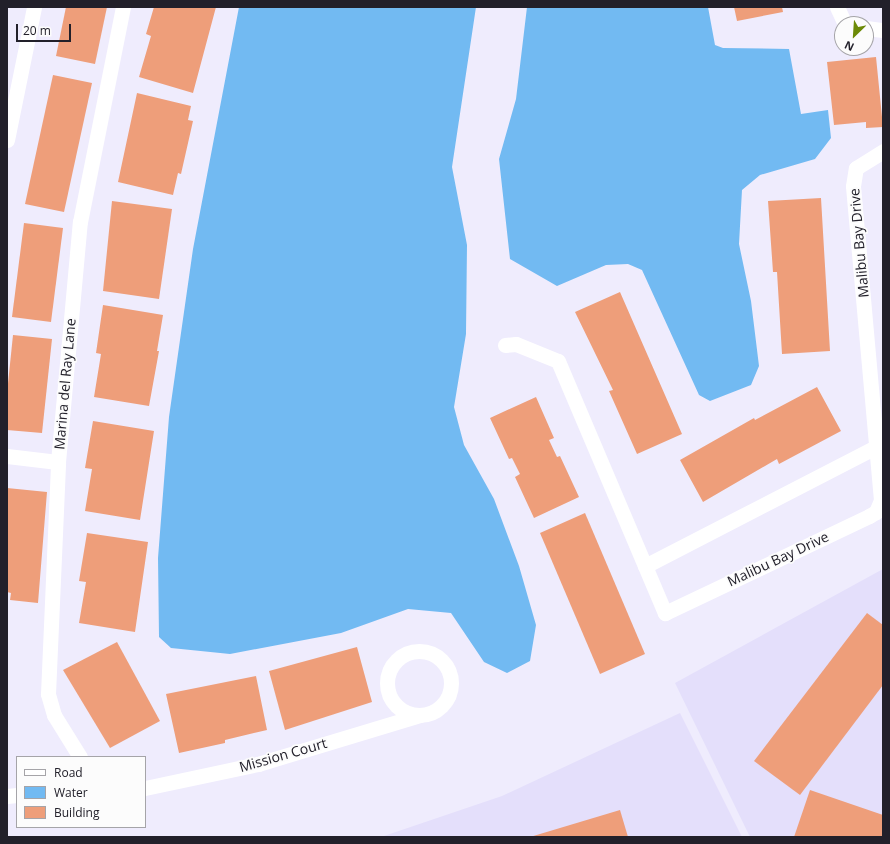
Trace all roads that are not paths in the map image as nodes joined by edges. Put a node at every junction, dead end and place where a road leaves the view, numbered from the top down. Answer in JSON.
{"nodes":[{"id":1,"x":34,"y":7,"type":"edge"},
{"id":2,"x":123,"y":7,"type":"edge"},
{"id":3,"x":7,"y":140,"type":"edge"},
{"id":4,"x":883,"y":151,"type":"edge"},
{"id":5,"x":505,"y":345,"type":"dead end"},
{"id":6,"x":877,"y":446,"type":"junction"},
{"id":7,"x":7,"y":456,"type":"edge"},
{"id":8,"x":58,"y":462,"type":"junction"},
{"id":9,"x":645,"y":566,"type":"junction"},
{"id":10,"x":420,"y":716,"type":"junction"},
{"id":11,"x":79,"y":756,"type":"edge"},
{"id":12,"x":146,"y":788,"type":"edge"}],
"edges":[{"from":1,"to":3,"type":"street"},
{"from":2,"to":8,"type":"street","name":"Marina del Ray Lane"},
{"from":4,"to":6,"type":"street","name":"Malibu Bay Drive"},
{"from":5,"to":9,"type":"street","name":"Malibu Bay Drive"},
{"from":6,"to":9,"type":"street"},
{"from":6,"to":9,"type":"street","name":"Malibu Bay Drive"},
{"from":7,"to":8,"type":"street"},
{"from":8,"to":11,"type":"street","name":"Marina del Ray Lane"},
{"from":10,"to":10,"type":"street","name":"Mission Court"},
{"from":10,"to":12,"type":"street","name":"Mission Court"}]}
